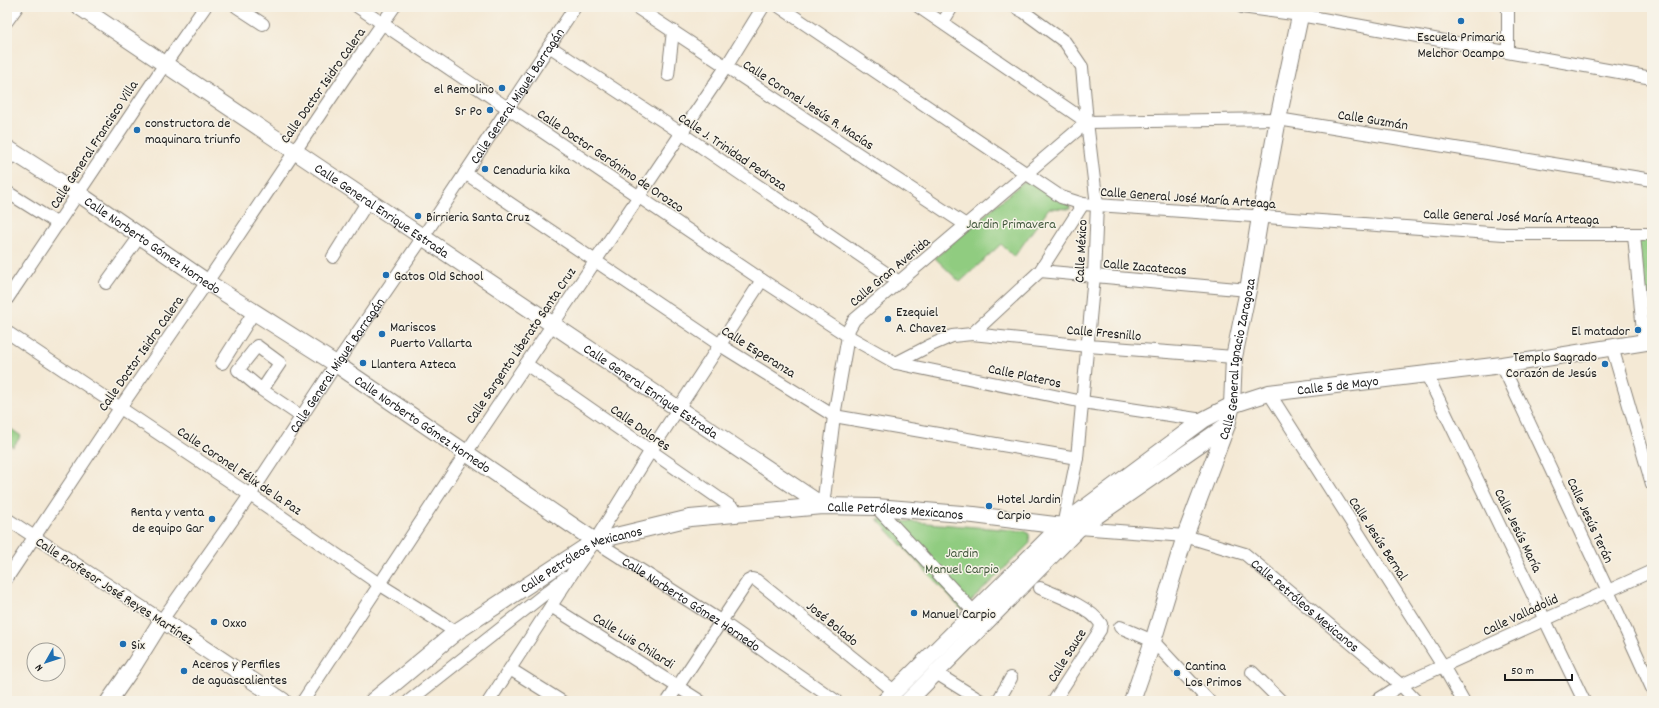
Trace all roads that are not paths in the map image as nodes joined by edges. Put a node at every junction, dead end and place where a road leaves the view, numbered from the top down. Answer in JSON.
{"nodes":[{"id":1,"x":17,"y":7,"type":"edge"},
{"id":2,"x":80,"y":7,"type":"edge"},
{"id":3,"x":205,"y":7,"type":"edge"},
{"id":4,"x":238,"y":7,"type":"edge"},
{"id":5,"x":358,"y":7,"type":"edge"},
{"id":6,"x":394,"y":7,"type":"edge"},
{"id":7,"x":575,"y":7,"type":"edge"},
{"id":8,"x":636,"y":7,"type":"edge"},
{"id":9,"x":764,"y":7,"type":"edge"},
{"id":10,"x":780,"y":7,"type":"edge"},
{"id":11,"x":919,"y":7,"type":"edge"},
{"id":12,"x":952,"y":7,"type":"edge"},
{"id":13,"x":1015,"y":7,"type":"edge"},
{"id":14,"x":1242,"y":7,"type":"edge"},
{"id":15,"x":1507,"y":7,"type":"edge"},
{"id":16,"x":1301,"y":11,"type":"edge"},
{"id":17,"x":7,"y":21,"type":"edge"},
{"id":18,"x":943,"y":22,"type":"junction"},
{"id":19,"x":383,"y":23,"type":"junction"},
{"id":20,"x":263,"y":24,"type":"dead end"},
{"id":21,"x":672,"y":31,"type":"junction"},
{"id":22,"x":549,"y":46,"type":"junction"},
{"id":23,"x":1508,"y":52,"type":"junction"},
{"id":24,"x":165,"y":64,"type":"junction"},
{"id":25,"x":726,"y":67,"type":"junction"},
{"id":26,"x":668,"y":75,"type":"dead end"},
{"id":27,"x":1652,"y":78,"type":"edge"},
{"id":28,"x":508,"y":109,"type":"junction"},
{"id":29,"x":1278,"y":119,"type":"junction"},
{"id":30,"x":1087,"y":122,"type":"junction"},
{"id":31,"x":681,"y":133,"type":"junction"},
{"id":32,"x":294,"y":151,"type":"junction"},
{"id":33,"x":9,"y":154,"type":"edge"},
{"id":34,"x":465,"y":173,"type":"junction"},
{"id":35,"x":1026,"y":174,"type":"junction"},
{"id":36,"x":1652,"y":180,"type":"edge"},
{"id":37,"x":7,"y":192,"type":"edge"},
{"id":38,"x":78,"y":194,"type":"junction"},
{"id":39,"x":638,"y":196,"type":"junction"},
{"id":40,"x":368,"y":200,"type":"junction"},
{"id":41,"x":1083,"y":204,"type":"junction"},
{"id":42,"x":1097,"y":205,"type":"junction"},
{"id":43,"x":1260,"y":217,"type":"junction"},
{"id":44,"x":58,"y":224,"type":"junction"},
{"id":45,"x":966,"y":225,"type":"junction"},
{"id":46,"x":1652,"y":234,"type":"edge"},
{"id":47,"x":1634,"y":235,"type":"junction"},
{"id":48,"x":140,"y":236,"type":"junction"},
{"id":49,"x":423,"y":237,"type":"junction"},
{"id":50,"x":333,"y":258,"type":"dead end"},
{"id":51,"x":595,"y":261,"type":"junction"},
{"id":52,"x":1040,"y":271,"type":"junction"},
{"id":53,"x":1094,"y":276,"type":"junction"},
{"id":54,"x":762,"y":280,"type":"junction"},
{"id":55,"x":207,"y":282,"type":"junction"},
{"id":56,"x":900,"y":282,"type":"junction"},
{"id":57,"x":106,"y":283,"type":"dead end"},
{"id":58,"x":1248,"y":290,"type":"junction"},
{"id":59,"x":7,"y":299,"type":"edge"},
{"id":60,"x":254,"y":312,"type":"junction"},
{"id":61,"x":552,"y":324,"type":"junction"},
{"id":62,"x":7,"y":332,"type":"edge"},
{"id":63,"x":972,"y":334,"type":"junction"},
{"id":64,"x":848,"y":336,"type":"junction"},
{"id":65,"x":1648,"y":341,"type":"edge"},
{"id":66,"x":720,"y":345,"type":"junction"},
{"id":67,"x":1088,"y":346,"type":"junction"},
{"id":68,"x":1612,"y":347,"type":"junction"},
{"id":69,"x":1234,"y":357,"type":"junction"},
{"id":70,"x":222,"y":363,"type":"dead end"},
{"id":71,"x":896,"y":363,"type":"junction"},
{"id":72,"x":336,"y":364,"type":"junction"},
{"id":73,"x":526,"y":364,"type":"junction"},
{"id":74,"x":1502,"y":365,"type":"junction"},
{"id":75,"x":1426,"y":373,"type":"junction"},
{"id":76,"x":262,"y":390,"type":"dead end"},
{"id":77,"x":1268,"y":393,"type":"junction"},
{"id":78,"x":1083,"y":402,"type":"junction"},
{"id":79,"x":1232,"y":405,"type":"junction"},
{"id":80,"x":120,"y":408,"type":"junction"},
{"id":81,"x":679,"y":409,"type":"junction"},
{"id":82,"x":834,"y":416,"type":"junction"},
{"id":83,"x":302,"y":417,"type":"junction"},
{"id":84,"x":1203,"y":420,"type":"junction"},
{"id":85,"x":1227,"y":425,"type":"junction"},
{"id":86,"x":466,"y":452,"type":"junction"},
{"id":87,"x":650,"y":452,"type":"junction"},
{"id":88,"x":1077,"y":458,"type":"junction"},
{"id":89,"x":1652,"y":484,"type":"edge"},
{"id":90,"x":250,"y":495,"type":"junction"},
{"id":91,"x":823,"y":506,"type":"junction"},
{"id":92,"x":876,"y":507,"type":"junction"},
{"id":93,"x":740,"y":513,"type":"junction"},
{"id":94,"x":7,"y":519,"type":"edge"},
{"id":95,"x":1063,"y":526,"type":"junction"},
{"id":96,"x":1079,"y":528,"type":"junction"},
{"id":97,"x":1185,"y":536,"type":"junction"},
{"id":98,"x":34,"y":537,"type":"junction"},
{"id":99,"x":595,"y":541,"type":"junction"},
{"id":100,"x":1652,"y":571,"type":"edge"},
{"id":101,"x":572,"y":572,"type":"junction"},
{"id":102,"x":7,"y":578,"type":"edge"},
{"id":103,"x":379,"y":584,"type":"junction"},
{"id":104,"x":1040,"y":588,"type":"dead end"},
{"id":105,"x":1608,"y":591,"type":"junction"},
{"id":106,"x":551,"y":606,"type":"junction"},
{"id":107,"x":974,"y":612,"type":"junction"},
{"id":108,"x":1545,"y":618,"type":"junction"},
{"id":109,"x":162,"y":620,"type":"junction"},
{"id":110,"x":722,"y":622,"type":"junction"},
{"id":111,"x":1120,"y":628,"type":"dead end"},
{"id":112,"x":456,"y":632,"type":"junction"},
{"id":113,"x":1153,"y":641,"type":"junction"},
{"id":114,"x":1443,"y":666,"type":"junction"},
{"id":115,"x":510,"y":669,"type":"junction"},
{"id":116,"x":1252,"y":672,"type":"dead end"},
{"id":117,"x":936,"y":673,"type":"junction"},
{"id":118,"x":1011,"y":678,"type":"dead end"},
{"id":119,"x":1401,"y":685,"type":"junction"},
{"id":120,"x":678,"y":686,"type":"junction"},
{"id":121,"x":1652,"y":688,"type":"edge"},
{"id":122,"x":890,"y":696,"type":"edge"},
{"id":123,"x":414,"y":700,"type":"edge"},
{"id":124,"x":109,"y":701,"type":"edge"},
{"id":125,"x":283,"y":701,"type":"edge"},
{"id":126,"x":302,"y":701,"type":"edge"},
{"id":127,"x":373,"y":701,"type":"edge"},
{"id":128,"x":489,"y":701,"type":"edge"},
{"id":129,"x":560,"y":701,"type":"edge"},
{"id":130,"x":668,"y":701,"type":"edge"},
{"id":131,"x":700,"y":701,"type":"edge"},
{"id":132,"x":836,"y":701,"type":"edge"},
{"id":133,"x":908,"y":701,"type":"edge"},
{"id":134,"x":981,"y":701,"type":"edge"},
{"id":135,"x":998,"y":701,"type":"edge"},
{"id":136,"x":1054,"y":701,"type":"edge"},
{"id":137,"x":1132,"y":701,"type":"edge"},
{"id":138,"x":1209,"y":701,"type":"edge"},
{"id":139,"x":1281,"y":701,"type":"edge"},
{"id":140,"x":1376,"y":701,"type":"edge"},
{"id":141,"x":1416,"y":701,"type":"edge"},
{"id":142,"x":1463,"y":701,"type":"edge"},
{"id":143,"x":1584,"y":701,"type":"edge"}],
"edges":[{"from":1,"to":17,"type":"street"},
{"from":2,"to":24,"type":"main road","name":"Calle General Enrique Estrada"},
{"from":3,"to":24,"type":"street","name":"Calle General Francisco Villa"},
{"from":4,"to":20,"type":"street"},
{"from":5,"to":19,"type":"street","name":"Calle Doctor Gerónimo de Orozco"},
{"from":6,"to":19,"type":"street","name":"Calle Doctor Isidro Calera"},
{"from":7,"to":22,"type":"street","name":"Calle General Miguel Barragán"},
{"from":8,"to":21,"type":"street","name":"Calle Coronel Jesús R. Macías"},
{"from":9,"to":25,"type":"street","name":"Calle Sargento Liberato Santa Cruz"},
{"from":10,"to":35,"type":"street","name":"Calle General José María Arteaga"},
{"from":11,"to":18,"type":"street"},
{"from":12,"to":18,"type":"street"},
{"from":13,"to":30,"type":"street","name":"Calle México"},
{"from":14,"to":16,"type":"street"},
{"from":15,"to":23,"type":"street"},
{"from":16,"to":23,"type":"street"},
{"from":16,"to":29,"type":"main road","name":"Calle General Ignacio Zaragoza"},
{"from":18,"to":30,"type":"street"},
{"from":19,"to":28,"type":"street","name":"Calle Doctor Gerónimo de Orozco"},
{"from":19,"to":32,"type":"street","name":"Calle Doctor Isidro Calera"},
{"from":21,"to":25,"type":"street","name":"Calle Coronel Jesús R. Macías"},
{"from":21,"to":26,"type":"street"},
{"from":22,"to":28,"type":"street","name":"Calle General Miguel Barragán"},
{"from":22,"to":31,"type":"street","name":"Calle J. Trinidad Pedroza"},
{"from":23,"to":27,"type":"street"},
{"from":24,"to":32,"type":"main road","name":"Calle General Enrique Estrada"},
{"from":24,"to":38,"type":"street","name":"Calle General Francisco Villa"},
{"from":25,"to":31,"type":"street","name":"Calle Sargento Liberato Santa Cruz"},
{"from":25,"to":45,"type":"street","name":"Calle Coronel Jesús R. Macías"},
{"from":28,"to":34,"type":"street","name":"Calle General Miguel Barragán"},
{"from":28,"to":39,"type":"street","name":"Calle Doctor Gerónimo de Orozco"},
{"from":29,"to":30,"type":"street","name":"Calle Guzmán"},
{"from":29,"to":36,"type":"street","name":"Calle Guzmán"},
{"from":29,"to":43,"type":"main road","name":"Calle General Ignacio Zaragoza"},
{"from":30,"to":35,"type":"street","name":"Calle Gran Avenida"},
{"from":30,"to":42,"type":"street","name":"Calle México"},
{"from":31,"to":39,"type":"street","name":"Calle Sargento Liberato Santa Cruz"},
{"from":31,"to":56,"type":"street","name":"Calle J. Trinidad Pedroza"},
{"from":32,"to":40,"type":"main road","name":"Calle General Enrique Estrada"},
{"from":32,"to":55,"type":"street","name":"Calle Doctor Isidro Calera"},
{"from":33,"to":38,"type":"main road","name":"Calle Norberto Gómez Hornedo"},
{"from":34,"to":49,"type":"street","name":"Calle General Miguel Barragán"},
{"from":34,"to":51,"type":"street","name":"Calle Esperanza"},
{"from":35,"to":41,"type":"street","name":"Calle General José María Arteaga"},
{"from":35,"to":45,"type":"street","name":"Calle Gran Avenida"},
{"from":37,"to":44,"type":"street"},
{"from":38,"to":44,"type":"street","name":"Calle General Francisco Villa"},
{"from":38,"to":48,"type":"main road","name":"Calle Norberto Gómez Hornedo"},
{"from":39,"to":51,"type":"street","name":"Calle Sargento Liberato Santa Cruz"},
{"from":39,"to":54,"type":"street","name":"Calle Doctor Gerónimo de Orozco"},
{"from":40,"to":49,"type":"main road","name":"Calle General Enrique Estrada"},
{"from":40,"to":50,"type":"street"},
{"from":41,"to":42,"type":"street","name":"Calle General José María Arteaga"},
{"from":41,"to":52,"type":"street"},
{"from":42,"to":43,"type":"street","name":"Calle General José María Arteaga"},
{"from":42,"to":53,"type":"street","name":"Calle México"},
{"from":43,"to":47,"type":"street","name":"Calle General José María Arteaga"},
{"from":43,"to":58,"type":"main road","name":"Calle General Ignacio Zaragoza"},
{"from":44,"to":59,"type":"street","name":"Calle General Francisco Villa"},
{"from":45,"to":56,"type":"street","name":"Calle Gran Avenida"},
{"from":46,"to":47,"type":"street","name":"Calle General José María Arteaga"},
{"from":47,"to":65,"type":"street"},
{"from":48,"to":55,"type":"main road","name":"Calle Norberto Gómez Hornedo"},
{"from":48,"to":57,"type":"street"},
{"from":49,"to":61,"type":"main road","name":"Calle General Enrique Estrada"},
{"from":49,"to":72,"type":"street","name":"Calle General Miguel Barragán"},
{"from":51,"to":61,"type":"street","name":"Calle Sargento Liberato Santa Cruz"},
{"from":51,"to":66,"type":"street","name":"Calle Esperanza"},
{"from":52,"to":53,"type":"street","name":"Calle Zacatecas"},
{"from":52,"to":63,"type":"street"},
{"from":53,"to":58,"type":"street","name":"Calle Zacatecas"},
{"from":53,"to":67,"type":"street","name":"Calle México"},
{"from":54,"to":64,"type":"street","name":"Calle Doctor Gerónimo de Orozco"},
{"from":54,"to":66,"type":"street"},
{"from":55,"to":60,"type":"main road","name":"Calle Norberto Gómez Hornedo"},
{"from":55,"to":80,"type":"street","name":"Calle Doctor Isidro Calera"},
{"from":56,"to":64,"type":"street","name":"Calle Gran Avenida"},
{"from":58,"to":69,"type":"main road","name":"Calle General Ignacio Zaragoza"},
{"from":60,"to":70,"type":"street"},
{"from":60,"to":72,"type":"main road","name":"Calle Norberto Gómez Hornedo"},
{"from":61,"to":73,"type":"street","name":"Calle Sargento Liberato Santa Cruz"},
{"from":61,"to":81,"type":"main road","name":"Calle General Enrique Estrada"},
{"from":62,"to":80,"type":"street","name":"Calle Coronel Félix de la Paz"},
{"from":63,"to":67,"type":"street","name":"Calle Fresnillo"},
{"from":63,"to":71,"type":"street","name":"Calle Fresnillo"},
{"from":64,"to":71,"type":"street","name":"Calle Plateros"},
{"from":64,"to":82,"type":"street","name":"Calle Gran Avenida"},
{"from":65,"to":68,"type":"main road","name":"Calle 5 de Mayo"},
{"from":66,"to":81,"type":"street"},
{"from":66,"to":82,"type":"street","name":"Calle Esperanza"},
{"from":67,"to":69,"type":"street","name":"Calle Fresnillo"},
{"from":67,"to":78,"type":"street","name":"Calle México"},
{"from":68,"to":74,"type":"main road","name":"Calle 5 de Mayo"},
{"from":68,"to":89,"type":"street"},
{"from":69,"to":79,"type":"main road","name":"Calle General Ignacio Zaragoza"},
{"from":71,"to":78,"type":"street","name":"Calle Plateros"},
{"from":72,"to":83,"type":"street","name":"Calle General Miguel Barragán"},
{"from":72,"to":86,"type":"main road","name":"Calle Norberto Gómez Hornedo"},
{"from":73,"to":86,"type":"street","name":"Calle Sargento Liberato Santa Cruz"},
{"from":73,"to":87,"type":"street","name":"Calle Dolores"},
{"from":74,"to":75,"type":"main road","name":"Calle 5 de Mayo"},
{"from":74,"to":105,"type":"street","name":"Calle Jesús Terán"},
{"from":75,"to":77,"type":"main road","name":"Calle 5 de Mayo"},
{"from":75,"to":108,"type":"street","name":"Calle Jesús María"},
{"from":76,"to":83,"type":"street"},
{"from":77,"to":79,"type":"main road","name":"Calle 5 de Mayo"},
{"from":77,"to":114,"type":"street","name":"Calle Jesús Bernal"},
{"from":78,"to":84,"type":"street","name":"Calle Plateros"},
{"from":78,"to":88,"type":"street","name":"Calle México"},
{"from":79,"to":84,"type":"main road","name":"Calle 5 de Mayo"},
{"from":79,"to":85,"type":"main road","name":"Calle General Ignacio Zaragoza"},
{"from":80,"to":90,"type":"street","name":"Calle Coronel Félix de la Paz"},
{"from":80,"to":98,"type":"street","name":"Calle Doctor Isidro Calera"},
{"from":81,"to":87,"type":"street"},
{"from":81,"to":91,"type":"main road","name":"Calle General Enrique Estrada"},
{"from":82,"to":88,"type":"street","name":"Calle Esperanza"},
{"from":82,"to":91,"type":"street","name":"Calle Gran Avenida"},
{"from":83,"to":90,"type":"street","name":"Calle General Miguel Barragán"},
{"from":84,"to":95,"type":"main road","name":"Calle 5 de Mayo"},
{"from":85,"to":96,"type":"main road"},
{"from":85,"to":97,"type":"main road","name":"Calle General Ignacio Zaragoza"},
{"from":86,"to":99,"type":"main road","name":"Calle Norberto Gómez Hornedo"},
{"from":86,"to":103,"type":"street","name":"Calle Sargento Liberato Santa Cruz"},
{"from":87,"to":93,"type":"street","name":"Calle Dolores"},
{"from":87,"to":99,"type":"street"},
{"from":88,"to":95,"type":"street","name":"Calle México"},
{"from":90,"to":103,"type":"street","name":"Calle Coronel Félix de la Paz"},
{"from":90,"to":109,"type":"street","name":"Calle General Miguel Barragán"},
{"from":91,"to":92,"type":"main road","name":"Calle Petróleos Mexicanos"},
{"from":91,"to":93,"type":"main road","name":"Calle Petróleos Mexicanos"},
{"from":92,"to":95,"type":"main road","name":"Calle Petróleos Mexicanos"},
{"from":92,"to":107,"type":"street"},
{"from":93,"to":99,"type":"main road","name":"Calle Petróleos Mexicanos"},
{"from":94,"to":98,"type":"street","name":"Calle Profesor José Reyes Martínez"},
{"from":95,"to":96,"type":"main road","name":"Calle Petróleos Mexicanos"},
{"from":95,"to":107,"type":"main road","name":"Calle 5 de Mayo"},
{"from":96,"to":97,"type":"street","name":"Calle Petróleos Mexicanos"},
{"from":96,"to":117,"type":"main road"},
{"from":97,"to":113,"type":"main road","name":"Calle General Ignacio Zaragoza"},
{"from":97,"to":119,"type":"street","name":"Calle Petróleos Mexicanos"},
{"from":98,"to":102,"type":"street","name":"Calle Doctor Isidro Calera"},
{"from":98,"to":109,"type":"street","name":"Calle Profesor José Reyes Martínez"},
{"from":99,"to":101,"type":"street"},
{"from":99,"to":110,"type":"street","name":"Calle Norberto Gómez Hornedo"},
{"from":99,"to":112,"type":"main road","name":"Calle Petróleos Mexicanos"},
{"from":100,"to":105,"type":"street","name":"Calle Valladolid"},
{"from":101,"to":106,"type":"street"},
{"from":101,"to":123,"type":"street","name":"Calle Petróleos Mexicanos"},
{"from":103,"to":112,"type":"street","name":"Calle Coronel Félix de la Paz"},
{"from":103,"to":126,"type":"street","name":"Calle Sargento Liberato Santa Cruz"},
{"from":104,"to":136,"type":"street","name":"Calle Sauce"},
{"from":105,"to":108,"type":"street","name":"Calle Valladolid"},
{"from":105,"to":121,"type":"street","name":"Calle Jesús Terán"},
{"from":106,"to":115,"type":"street"},
{"from":106,"to":120,"type":"street","name":"Calle Luis Chilardi"},
{"from":107,"to":122,"type":"main road","name":"Calle 5 de Mayo"},
{"from":108,"to":114,"type":"street","name":"Calle Valladolid"},
{"from":108,"to":143,"type":"street","name":"Calle Jesús María"},
{"from":109,"to":124,"type":"main road","name":"Calle General Miguel Barragán"},
{"from":109,"to":125,"type":"main road","name":"Calle Profesor José Reyes Martínez"},
{"from":110,"to":120,"type":"street"},
{"from":110,"to":122,"type":"street","name":"José Bolado"},
{"from":110,"to":132,"type":"street","name":"Calle Norberto Gómez Hornedo"},
{"from":111,"to":113,"type":"street"},
{"from":112,"to":127,"type":"main road","name":"Calle Petróleos Mexicanos"},
{"from":113,"to":137,"type":"main road","name":"Calle General Ignacio Zaragoza"},
{"from":113,"to":138,"type":"street"},
{"from":114,"to":119,"type":"street","name":"Calle Valladolid"},
{"from":114,"to":142,"type":"street","name":"Calle Jesús Bernal"},
{"from":115,"to":128,"type":"street"},
{"from":115,"to":129,"type":"street"},
{"from":116,"to":139,"type":"street"},
{"from":117,"to":133,"type":"main road"},
{"from":117,"to":134,"type":"street"},
{"from":118,"to":135,"type":"street"},
{"from":119,"to":140,"type":"street","name":"Calle Valladolid"},
{"from":119,"to":141,"type":"street","name":"Calle Petróleos Mexicanos"},
{"from":120,"to":130,"type":"street"},
{"from":120,"to":131,"type":"street","name":"Calle Luis Chilardi"}]}
